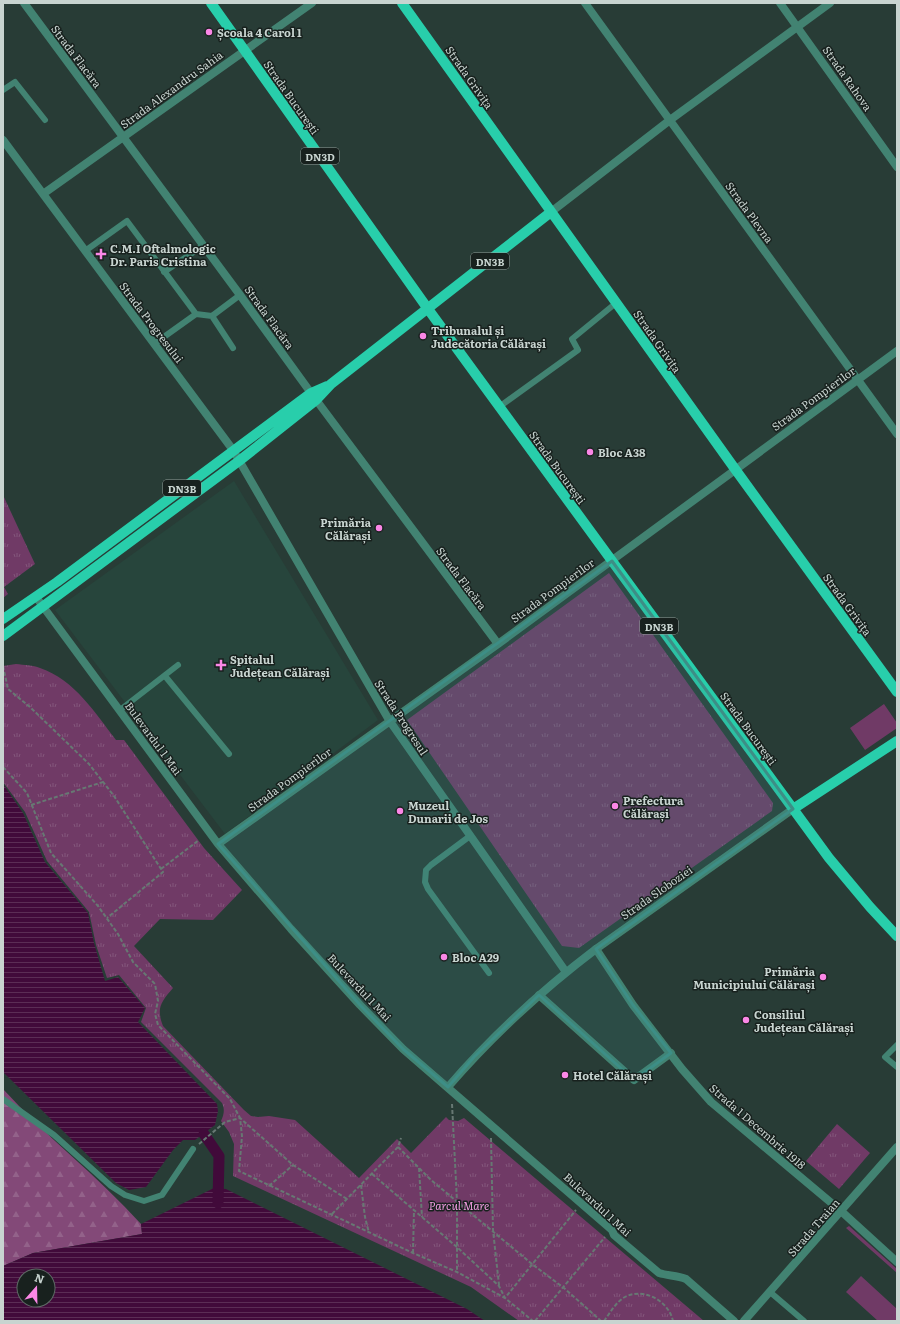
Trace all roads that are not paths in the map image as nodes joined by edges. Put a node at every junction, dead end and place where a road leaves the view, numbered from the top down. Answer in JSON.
{"nodes":[{"id":1,"x":24,"y":3,"type":"edge"},
{"id":2,"x":211,"y":3,"type":"edge"},
{"id":3,"x":312,"y":3,"type":"edge"},
{"id":4,"x":402,"y":3,"type":"edge"},
{"id":5,"x":584,"y":3,"type":"edge"},
{"id":6,"x":780,"y":3,"type":"edge"},
{"id":7,"x":830,"y":3,"type":"edge"},
{"id":8,"x":798,"y":27,"type":"junction"},
{"id":9,"x":244,"y":50,"type":"junction"},
{"id":10,"x":3,"y":90,"type":"edge"},
{"id":11,"x":45,"y":120,"type":"dead end"},
{"id":12,"x":670,"y":120,"type":"junction"},
{"id":13,"x":124,"y":137,"type":"junction"},
{"id":14,"x":3,"y":140,"type":"edge"},
{"id":15,"x":897,"y":167,"type":"edge"},
{"id":16,"x":43,"y":194,"type":"junction"},
{"id":17,"x":551,"y":212,"type":"junction"},
{"id":18,"x":204,"y":245,"type":"junction"},
{"id":19,"x":85,"y":251,"type":"junction"},
{"id":20,"x":164,"y":272,"type":"junction"},
{"id":21,"x":240,"y":295,"type":"junction"},
{"id":22,"x":616,"y":303,"type":"junction"},
{"id":23,"x":428,"y":309,"type":"junction"},
{"id":24,"x":196,"y":314,"type":"junction"},
{"id":25,"x":212,"y":316,"type":"junction"},
{"id":26,"x":154,"y":344,"type":"junction"},
{"id":27,"x":233,"y":348,"type":"dead end"},
{"id":28,"x":897,"y":351,"type":"edge"},
{"id":29,"x":858,"y":379,"type":"junction"},
{"id":30,"x":314,"y":397,"type":"junction"},
{"id":31,"x":499,"y":406,"type":"junction"},
{"id":32,"x":897,"y":434,"type":"edge"},
{"id":33,"x":233,"y":450,"type":"junction"},
{"id":34,"x":239,"y":461,"type":"junction"},
{"id":35,"x":735,"y":469,"type":"junction"},
{"id":36,"x":612,"y":561,"type":"junction"},
{"id":37,"x":36,"y":596,"type":"junction"},
{"id":38,"x":44,"y":606,"type":"junction"},
{"id":39,"x":3,"y":619,"type":"edge"},
{"id":40,"x":3,"y":636,"type":"edge"},
{"id":41,"x":498,"y":644,"type":"junction"},
{"id":42,"x":178,"y":666,"type":"dead end"},
{"id":43,"x":165,"y":676,"type":"junction"},
{"id":44,"x":897,"y":692,"type":"edge"},
{"id":45,"x":120,"y":710,"type":"junction"},
{"id":46,"x":389,"y":720,"type":"junction"},
{"id":47,"x":897,"y":741,"type":"edge"},
{"id":48,"x":229,"y":754,"type":"dead end"},
{"id":49,"x":793,"y":808,"type":"junction"},
{"id":50,"x":470,"y":836,"type":"junction"},
{"id":51,"x":218,"y":844,"type":"junction"},
{"id":52,"x":897,"y":936,"type":"edge"},
{"id":53,"x":596,"y":949,"type":"junction"},
{"id":54,"x":566,"y":972,"type":"junction"},
{"id":55,"x":489,"y":973,"type":"dead end"},
{"id":56,"x":539,"y":995,"type":"junction"},
{"id":57,"x":897,"y":1045,"type":"edge"},
{"id":58,"x":671,"y":1053,"type":"junction"},
{"id":59,"x":897,"y":1067,"type":"edge"},
{"id":60,"x":448,"y":1087,"type":"junction"},
{"id":61,"x":3,"y":1099,"type":"edge"},
{"id":62,"x":897,"y":1147,"type":"edge"},
{"id":63,"x":193,"y":1149,"type":"road end"},
{"id":64,"x":842,"y":1211,"type":"junction"},
{"id":65,"x":897,"y":1262,"type":"edge"},
{"id":66,"x":770,"y":1292,"type":"junction"},
{"id":67,"x":734,"y":1321,"type":"edge"},
{"id":68,"x":744,"y":1321,"type":"edge"},
{"id":69,"x":804,"y":1321,"type":"edge"}],
"edges":[{"from":1,"to":13,"type":"street","name":"Strada Flacăra"},
{"from":2,"to":9,"type":"main road","name":"Strada București","number":"DN3D"},
{"from":3,"to":9,"type":"street","name":"Strada Alexandru Sahia"},
{"from":4,"to":17,"type":"main road","name":"Strada Grivița"},
{"from":5,"to":12,"type":"street","name":"Strada Plevna"},
{"from":6,"to":8,"type":"street","name":"Strada Rahova"},
{"from":7,"to":8,"type":"street"},
{"from":8,"to":12,"type":"street"},
{"from":8,"to":15,"type":"street","name":"Strada Rahova"},
{"from":9,"to":13,"type":"street","name":"Strada Alexandru Sahia"},
{"from":9,"to":23,"type":"main road","name":"Strada București","number":"DN3D"},
{"from":10,"to":11,"type":"lane"},
{"from":12,"to":17,"type":"street"},
{"from":12,"to":29,"type":"street","name":"Strada Plevna"},
{"from":13,"to":16,"type":"street","name":"Strada Alexandru Sahia"},
{"from":13,"to":18,"type":"street","name":"Strada Flacăra"},
{"from":14,"to":16,"type":"street","name":"Strada Progresului"},
{"from":16,"to":19,"type":"street","name":"Strada Progresului"},
{"from":17,"to":22,"type":"main road","name":"Strada Grivița"},
{"from":17,"to":23,"type":"main road","number":"DN3B"},
{"from":18,"to":20,"type":"lane"},
{"from":18,"to":21,"type":"street","name":"Strada Flacăra"},
{"from":19,"to":20,"type":"lane"},
{"from":19,"to":26,"type":"street","name":"Strada Progresului"},
{"from":20,"to":24,"type":"lane"},
{"from":21,"to":25,"type":"lane"},
{"from":21,"to":30,"type":"street","name":"Strada Flacăra"},
{"from":22,"to":31,"type":"lane"},
{"from":22,"to":35,"type":"main road","name":"Strada Grivița"},
{"from":23,"to":30,"type":"main road","number":"DN3B"},
{"from":23,"to":31,"type":"main road","name":"Strada București","number":"DN3B"},
{"from":24,"to":25,"type":"lane"},
{"from":24,"to":26,"type":"lane"},
{"from":25,"to":27,"type":"lane"},
{"from":26,"to":33,"type":"street","name":"Strada Progresului"},
{"from":28,"to":29,"type":"street","name":"Strada Pompierilor"},
{"from":29,"to":32,"type":"street","name":"Strada Plevna"},
{"from":29,"to":35,"type":"street","name":"Strada Pompierilor"},
{"from":30,"to":33,"type":"main road","number":"DN3B"},
{"from":30,"to":34,"type":"main road","number":"DN3B"},
{"from":30,"to":41,"type":"street","name":"Strada Flacăra"},
{"from":31,"to":36,"type":"main road","name":"Strada București","number":"DN3B"},
{"from":33,"to":34,"type":"street","name":"Strada Progresului"},
{"from":33,"to":37,"type":"main road","number":"DN3B"},
{"from":34,"to":38,"type":"main road","number":"DN3B"},
{"from":34,"to":46,"type":"street","name":"Strada Progresul"},
{"from":35,"to":36,"type":"street","name":"Strada Pompierilor"},
{"from":35,"to":44,"type":"main road","name":"Strada Grivița"},
{"from":36,"to":41,"type":"street","name":"Strada Pompierilor"},
{"from":36,"to":49,"type":"main road","name":"Strada București","number":"DN3B"},
{"from":37,"to":38,"type":"street","name":"Bulevardul 1 Mai"},
{"from":37,"to":39,"type":"main road","number":"DN3B"},
{"from":38,"to":40,"type":"main road","number":"DN3B"},
{"from":38,"to":45,"type":"street","name":"Bulevardul 1 Mai"},
{"from":41,"to":46,"type":"street","name":"Strada Pompierilor"},
{"from":42,"to":43,"type":"lane"},
{"from":43,"to":45,"type":"lane"},
{"from":43,"to":48,"type":"lane"},
{"from":45,"to":51,"type":"street","name":"Bulevardul 1 Mai"},
{"from":46,"to":50,"type":"street","name":"Strada Progresul"},
{"from":46,"to":51,"type":"street","name":"Strada Pompierilor"},
{"from":47,"to":49,"type":"main road","name":"Strada Sloboziei"},
{"from":49,"to":52,"type":"main road","name":"Strada București","number":"DN3B"},
{"from":49,"to":53,"type":"street","name":"Strada Sloboziei"},
{"from":50,"to":54,"type":"street","name":"Strada Progresul"},
{"from":50,"to":55,"type":"lane"},
{"from":51,"to":60,"type":"street","name":"Bulevardul 1 Mai"},
{"from":53,"to":54,"type":"street","name":"Strada Sloboziei"},
{"from":53,"to":58,"type":"street","name":"Strada 1 Decembrie 1918"},
{"from":54,"to":56,"type":"street","name":"Strada Sloboziei"},
{"from":56,"to":58,"type":"street"},
{"from":56,"to":60,"type":"street","name":"Strada Sloboziei"},
{"from":57,"to":59,"type":"lane"},
{"from":58,"to":64,"type":"street","name":"Strada 1 Decembrie 1918"},
{"from":60,"to":67,"type":"street","name":"Bulevardul 1 Mai"},
{"from":61,"to":63,"type":"lane"},
{"from":62,"to":64,"type":"street","name":"Strada Traian"},
{"from":64,"to":65,"type":"street","name":"Strada 1 Decembrie 1918"},
{"from":64,"to":66,"type":"street","name":"Strada Traian"},
{"from":66,"to":68,"type":"street","name":"Strada Traian"},
{"from":66,"to":69,"type":"lane"}]}
